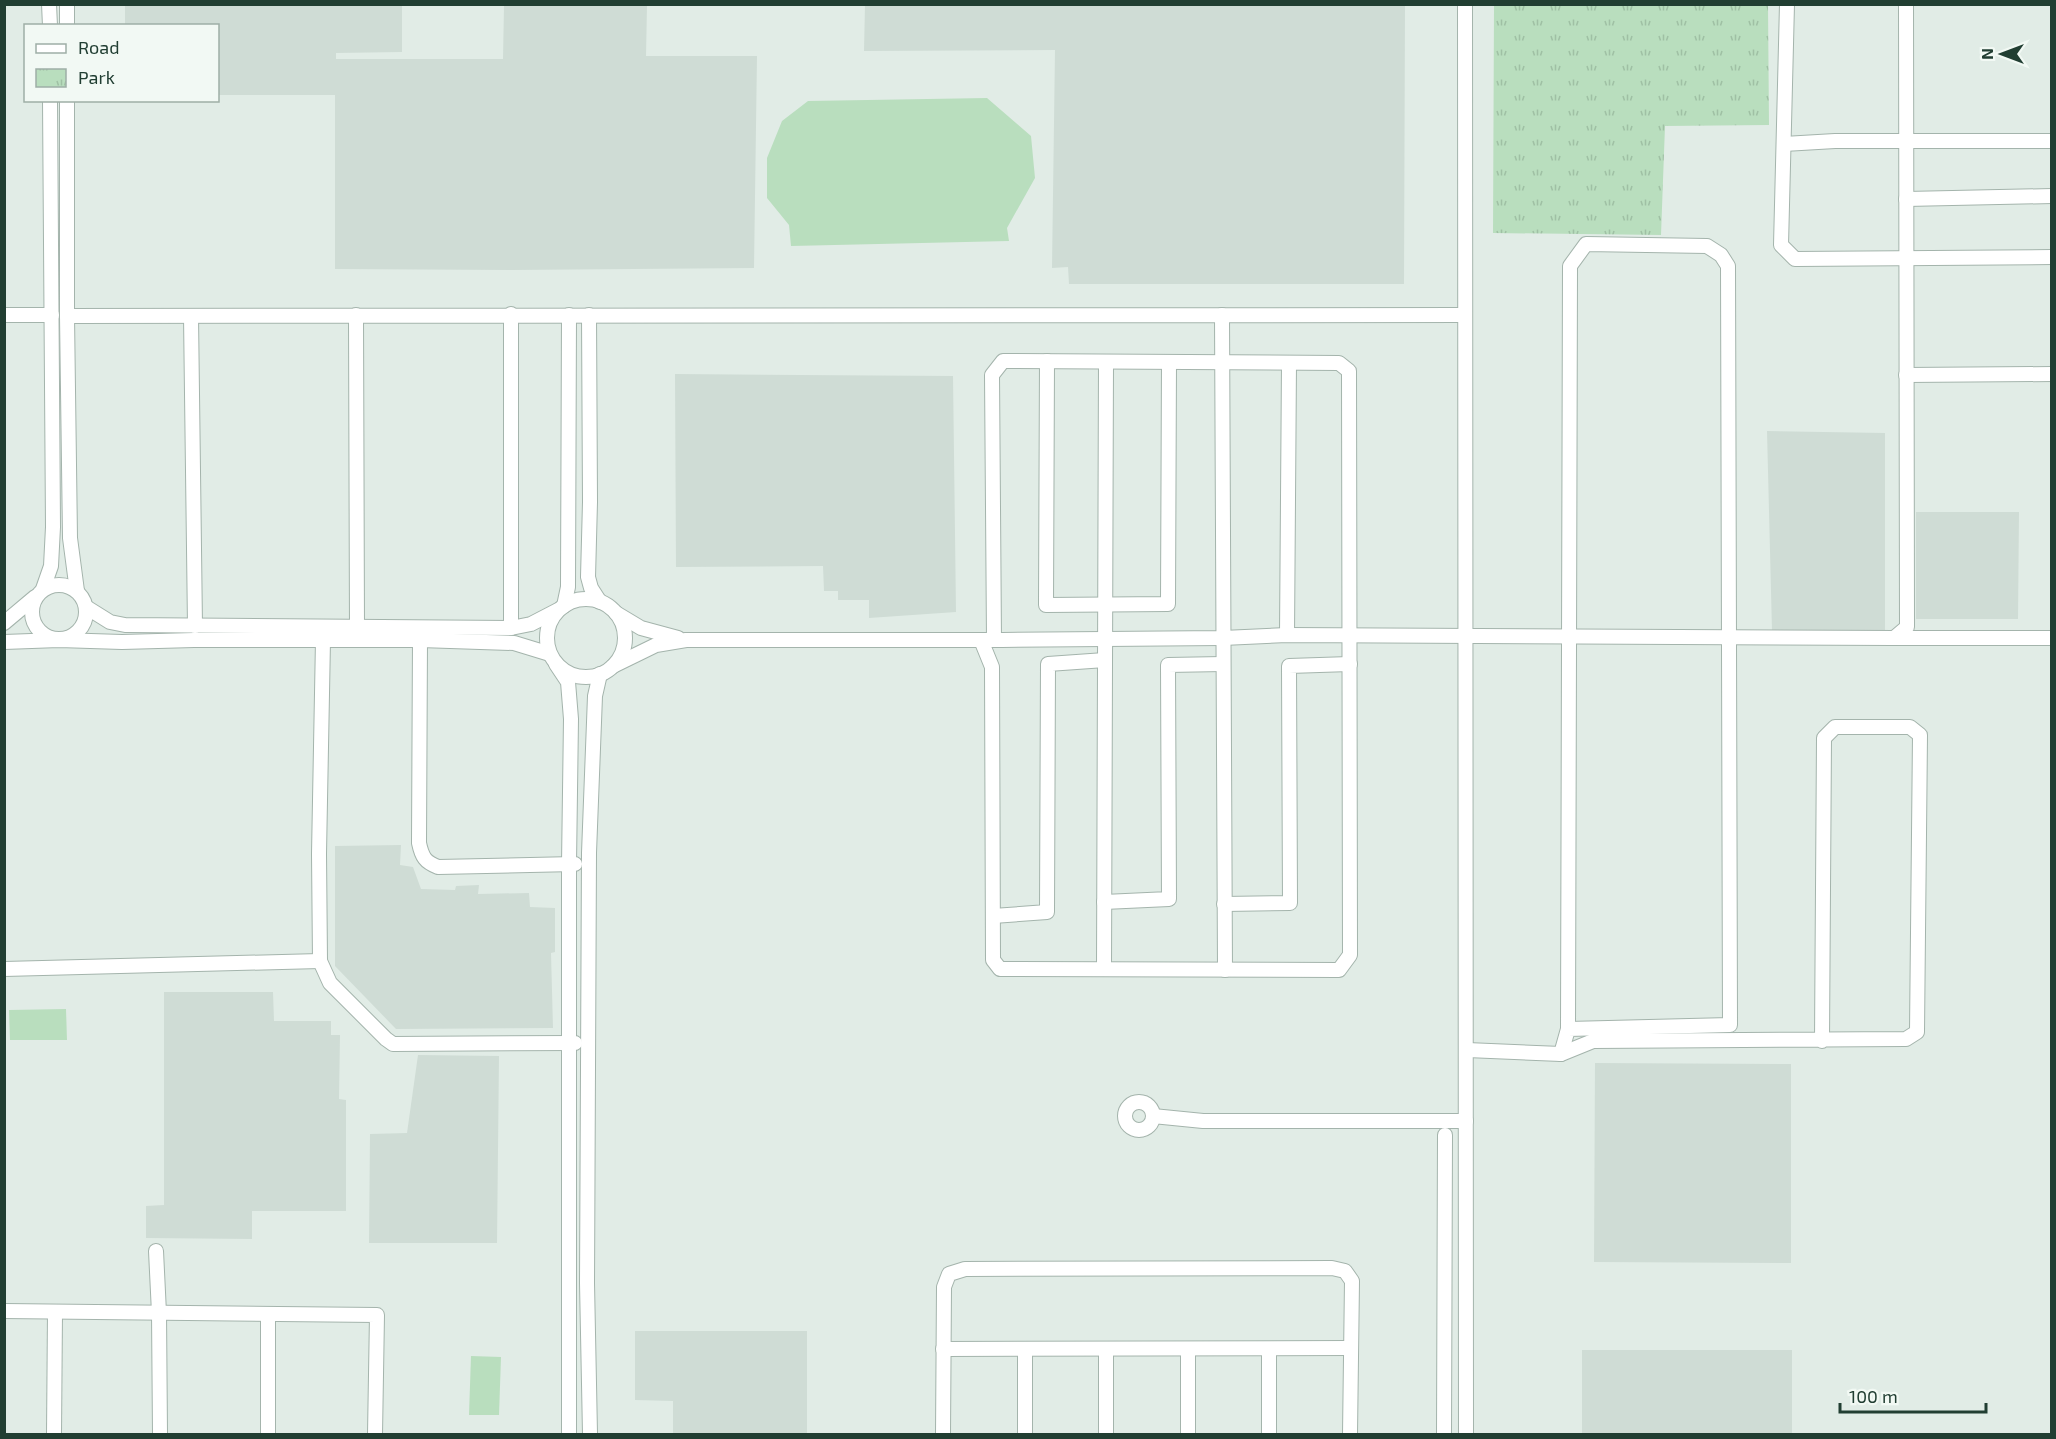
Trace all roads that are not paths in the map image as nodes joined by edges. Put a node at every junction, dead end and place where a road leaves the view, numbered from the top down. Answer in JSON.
{"nodes":[{"id":1,"x":50,"y":4,"type":"edge"},
{"id":2,"x":67,"y":4,"type":"edge"},
{"id":3,"x":1465,"y":4,"type":"edge"},
{"id":4,"x":1787,"y":4,"type":"edge"},
{"id":5,"x":1906,"y":4,"type":"edge"},
{"id":6,"x":50,"y":24,"type":"edge"},
{"id":7,"x":67,"y":24,"type":"edge"},
{"id":8,"x":50,"y":102,"type":"edge"},
{"id":9,"x":67,"y":102,"type":"edge"},
{"id":10,"x":2052,"y":141,"type":"edge"},
{"id":11,"x":1906,"y":142,"type":"junction"},
{"id":12,"x":1784,"y":144,"type":"junction"},
{"id":13,"x":2052,"y":196,"type":"edge"},
{"id":14,"x":1906,"y":199,"type":"junction"},
{"id":15,"x":2052,"y":257,"type":"edge"},
{"id":16,"x":1906,"y":258,"type":"junction"},
{"id":17,"x":511,"y":314,"type":"junction"},
{"id":18,"x":4,"y":315,"type":"edge"},
{"id":19,"x":52,"y":315,"type":"junction"},
{"id":20,"x":356,"y":315,"type":"junction"},
{"id":21,"x":569,"y":315,"type":"junction"},
{"id":22,"x":589,"y":315,"type":"junction"},
{"id":23,"x":1222,"y":315,"type":"junction"},
{"id":24,"x":1465,"y":315,"type":"junction"},
{"id":25,"x":67,"y":316,"type":"junction"},
{"id":26,"x":191,"y":316,"type":"junction"},
{"id":27,"x":1047,"y":361,"type":"junction"},
{"id":28,"x":1106,"y":362,"type":"junction"},
{"id":29,"x":1169,"y":362,"type":"junction"},
{"id":30,"x":1222,"y":362,"type":"junction"},
{"id":31,"x":1289,"y":363,"type":"junction"},
{"id":32,"x":2052,"y":374,"type":"edge"},
{"id":33,"x":1906,"y":375,"type":"junction"},
{"id":34,"x":77,"y":591,"type":"junction"},
{"id":35,"x":40,"y":593,"type":"junction"},
{"id":36,"x":600,"y":602,"type":"junction"},
{"id":37,"x":1105,"y":605,"type":"junction"},
{"id":38,"x":86,"y":607,"type":"junction"},
{"id":39,"x":561,"y":608,"type":"junction"},
{"id":40,"x":615,"y":612,"type":"junction"},
{"id":41,"x":4,"y":622,"type":"edge"},
{"id":42,"x":195,"y":626,"type":"junction"},
{"id":43,"x":357,"y":628,"type":"junction"},
{"id":44,"x":510,"y":628,"type":"junction"},
{"id":45,"x":1287,"y":635,"type":"junction"},
{"id":46,"x":1349,"y":635,"type":"junction"},
{"id":47,"x":1467,"y":637,"type":"junction"},
{"id":48,"x":1568,"y":637,"type":"junction"},
{"id":49,"x":1105,"y":638,"type":"junction"},
{"id":50,"x":1223,"y":638,"type":"junction"},
{"id":51,"x":1729,"y":638,"type":"junction"},
{"id":52,"x":1894,"y":638,"type":"junction"},
{"id":53,"x":2052,"y":638,"type":"edge"},
{"id":54,"x":59,"y":640,"type":"junction"},
{"id":55,"x":323,"y":640,"type":"junction"},
{"id":56,"x":420,"y":640,"type":"junction"},
{"id":57,"x":686,"y":640,"type":"junction"},
{"id":58,"x":993,"y":640,"type":"junction"},
{"id":59,"x":4,"y":642,"type":"edge"},
{"id":60,"x":553,"y":659,"type":"junction"},
{"id":61,"x":1105,"y":660,"type":"junction"},
{"id":62,"x":1223,"y":664,"type":"junction"},
{"id":63,"x":1350,"y":664,"type":"junction"},
{"id":64,"x":613,"y":666,"type":"junction"},
{"id":65,"x":992,"y":667,"type":"junction"},
{"id":66,"x":600,"y":674,"type":"junction"},
{"id":67,"x":568,"y":864,"type":"junction"},
{"id":68,"x":590,"y":864,"type":"junction"},
{"id":69,"x":1104,"y":902,"type":"junction"},
{"id":70,"x":1224,"y":904,"type":"junction"},
{"id":71,"x":993,"y":916,"type":"junction"},
{"id":72,"x":320,"y":961,"type":"junction"},
{"id":73,"x":4,"y":969,"type":"edge"},
{"id":74,"x":1104,"y":969,"type":"junction"},
{"id":75,"x":1225,"y":970,"type":"junction"},
{"id":76,"x":1730,"y":1025,"type":"junction"},
{"id":77,"x":1568,"y":1029,"type":"junction"},
{"id":78,"x":1743,"y":1041,"type":"junction"},
{"id":79,"x":1822,"y":1041,"type":"junction"},
{"id":80,"x":568,"y":1043,"type":"junction"},
{"id":81,"x":589,"y":1043,"type":"junction"},
{"id":82,"x":1467,"y":1050,"type":"junction"},
{"id":83,"x":1561,"y":1054,"type":"junction"},
{"id":84,"x":1153,"y":1116,"type":"dead end"},
{"id":85,"x":1466,"y":1121,"type":"junction"},
{"id":86,"x":1445,"y":1136,"type":"dead end"},
{"id":87,"x":156,"y":1251,"type":"dead end"},
{"id":88,"x":4,"y":1311,"type":"edge"},
{"id":89,"x":55,"y":1312,"type":"junction"},
{"id":90,"x":159,"y":1313,"type":"junction"},
{"id":91,"x":268,"y":1314,"type":"junction"},
{"id":92,"x":1352,"y":1348,"type":"junction"},
{"id":93,"x":943,"y":1349,"type":"junction"},
{"id":94,"x":1025,"y":1349,"type":"junction"},
{"id":95,"x":1269,"y":1349,"type":"junction"},
{"id":96,"x":1107,"y":1350,"type":"junction"},
{"id":97,"x":1188,"y":1350,"type":"junction"},
{"id":98,"x":54,"y":1434,"type":"edge"},
{"id":99,"x":160,"y":1434,"type":"edge"},
{"id":100,"x":267,"y":1434,"type":"edge"},
{"id":101,"x":375,"y":1434,"type":"edge"},
{"id":102,"x":569,"y":1434,"type":"edge"},
{"id":103,"x":590,"y":1434,"type":"edge"},
{"id":104,"x":943,"y":1434,"type":"edge"},
{"id":105,"x":1025,"y":1434,"type":"edge"},
{"id":106,"x":1106,"y":1434,"type":"edge"},
{"id":107,"x":1188,"y":1434,"type":"edge"},
{"id":108,"x":1269,"y":1434,"type":"edge"},
{"id":109,"x":1350,"y":1434,"type":"edge"},
{"id":110,"x":1444,"y":1434,"type":"edge"},
{"id":111,"x":1466,"y":1434,"type":"edge"}],
"edges":[{"from":1,"to":6,"type":"street"},
{"from":2,"to":7,"type":"street"},
{"from":3,"to":24,"type":"street"},
{"from":4,"to":12,"type":"street"},
{"from":5,"to":11,"type":"street"},
{"from":8,"to":19,"type":"street"},
{"from":9,"to":25,"type":"street"},
{"from":10,"to":11,"type":"street"},
{"from":11,"to":12,"type":"street"},
{"from":11,"to":14,"type":"street"},
{"from":12,"to":16,"type":"street"},
{"from":13,"to":14,"type":"street"},
{"from":14,"to":16,"type":"street"},
{"from":15,"to":16,"type":"street"},
{"from":16,"to":33,"type":"street"},
{"from":17,"to":20,"type":"street"},
{"from":17,"to":21,"type":"street"},
{"from":17,"to":44,"type":"street"},
{"from":18,"to":19,"type":"street"},
{"from":19,"to":35,"type":"street"},
{"from":20,"to":26,"type":"street"},
{"from":20,"to":43,"type":"street"},
{"from":21,"to":22,"type":"street"},
{"from":21,"to":39,"type":"street"},
{"from":22,"to":23,"type":"street"},
{"from":22,"to":36,"type":"street"},
{"from":23,"to":24,"type":"street"},
{"from":23,"to":30,"type":"street"},
{"from":24,"to":47,"type":"street"},
{"from":25,"to":26,"type":"street"},
{"from":25,"to":34,"type":"street"},
{"from":26,"to":42,"type":"street"},
{"from":27,"to":28,"type":"street"},
{"from":27,"to":37,"type":"street"},
{"from":27,"to":58,"type":"street"},
{"from":28,"to":29,"type":"street"},
{"from":28,"to":37,"type":"street"},
{"from":29,"to":30,"type":"street"},
{"from":29,"to":37,"type":"street"},
{"from":30,"to":31,"type":"street"},
{"from":30,"to":50,"type":"street"},
{"from":31,"to":45,"type":"street"},
{"from":31,"to":46,"type":"street"},
{"from":32,"to":33,"type":"street"},
{"from":33,"to":52,"type":"street"},
{"from":34,"to":35,"type":"street"},
{"from":34,"to":38,"type":"street"},
{"from":35,"to":41,"type":"street"},
{"from":35,"to":54,"type":"street"},
{"from":36,"to":39,"type":"street"},
{"from":36,"to":40,"type":"street"},
{"from":37,"to":49,"type":"street"},
{"from":38,"to":42,"type":"street"},
{"from":38,"to":54,"type":"street"},
{"from":39,"to":44,"type":"street"},
{"from":39,"to":60,"type":"street"},
{"from":40,"to":57,"type":"street"},
{"from":40,"to":64,"type":"street"},
{"from":42,"to":43,"type":"street"},
{"from":43,"to":44,"type":"street"},
{"from":45,"to":46,"type":"street"},
{"from":45,"to":50,"type":"street"},
{"from":46,"to":47,"type":"street"},
{"from":46,"to":63,"type":"street"},
{"from":47,"to":48,"type":"street"},
{"from":47,"to":82,"type":"street"},
{"from":48,"to":51,"type":"street"},
{"from":48,"to":51,"type":"street"},
{"from":48,"to":77,"type":"street"},
{"from":49,"to":50,"type":"street"},
{"from":49,"to":58,"type":"street"},
{"from":49,"to":61,"type":"street"},
{"from":50,"to":62,"type":"street"},
{"from":51,"to":52,"type":"street"},
{"from":51,"to":76,"type":"street"},
{"from":52,"to":53,"type":"street"},
{"from":54,"to":55,"type":"street"},
{"from":54,"to":59,"type":"street"},
{"from":55,"to":56,"type":"street"},
{"from":55,"to":72,"type":"street"},
{"from":56,"to":60,"type":"street"},
{"from":56,"to":67,"type":"street"},
{"from":57,"to":58,"type":"street"},
{"from":57,"to":64,"type":"street"},
{"from":58,"to":65,"type":"street"},
{"from":58,"to":65,"type":"street"},
{"from":60,"to":66,"type":"street"},
{"from":60,"to":67,"type":"street"},
{"from":61,"to":69,"type":"street"},
{"from":61,"to":71,"type":"street"},
{"from":62,"to":69,"type":"street"},
{"from":62,"to":70,"type":"street"},
{"from":63,"to":70,"type":"street"},
{"from":63,"to":75,"type":"street"},
{"from":64,"to":66,"type":"street"},
{"from":65,"to":71,"type":"street"},
{"from":66,"to":68,"type":"street"},
{"from":67,"to":68,"type":"street"},
{"from":67,"to":80,"type":"street"},
{"from":68,"to":81,"type":"street"},
{"from":69,"to":74,"type":"street"},
{"from":70,"to":75,"type":"street"},
{"from":71,"to":74,"type":"street"},
{"from":72,"to":73,"type":"street"},
{"from":72,"to":80,"type":"street"},
{"from":74,"to":75,"type":"street"},
{"from":76,"to":77,"type":"street"},
{"from":76,"to":78,"type":"street"},
{"from":77,"to":83,"type":"street"},
{"from":78,"to":79,"type":"street"},
{"from":78,"to":83,"type":"street"},
{"from":79,"to":79,"type":"street"},
{"from":80,"to":81,"type":"street"},
{"from":80,"to":102,"type":"street"},
{"from":81,"to":103,"type":"street"},
{"from":82,"to":83,"type":"street"},
{"from":82,"to":85,"type":"street"},
{"from":84,"to":85,"type":"street"},
{"from":85,"to":111,"type":"street"},
{"from":86,"to":110,"type":"street"},
{"from":87,"to":90,"type":"street"},
{"from":88,"to":89,"type":"street"},
{"from":89,"to":90,"type":"street"},
{"from":89,"to":98,"type":"street"},
{"from":90,"to":91,"type":"street"},
{"from":90,"to":99,"type":"street"},
{"from":91,"to":100,"type":"street"},
{"from":91,"to":101,"type":"street"},
{"from":92,"to":93,"type":"street"},
{"from":92,"to":95,"type":"street"},
{"from":92,"to":109,"type":"street"},
{"from":93,"to":94,"type":"street"},
{"from":93,"to":104,"type":"street"},
{"from":94,"to":96,"type":"street"},
{"from":94,"to":105,"type":"street"},
{"from":95,"to":97,"type":"street"},
{"from":95,"to":108,"type":"street"},
{"from":96,"to":97,"type":"street"},
{"from":96,"to":106,"type":"street"},
{"from":97,"to":107,"type":"street"}]}
